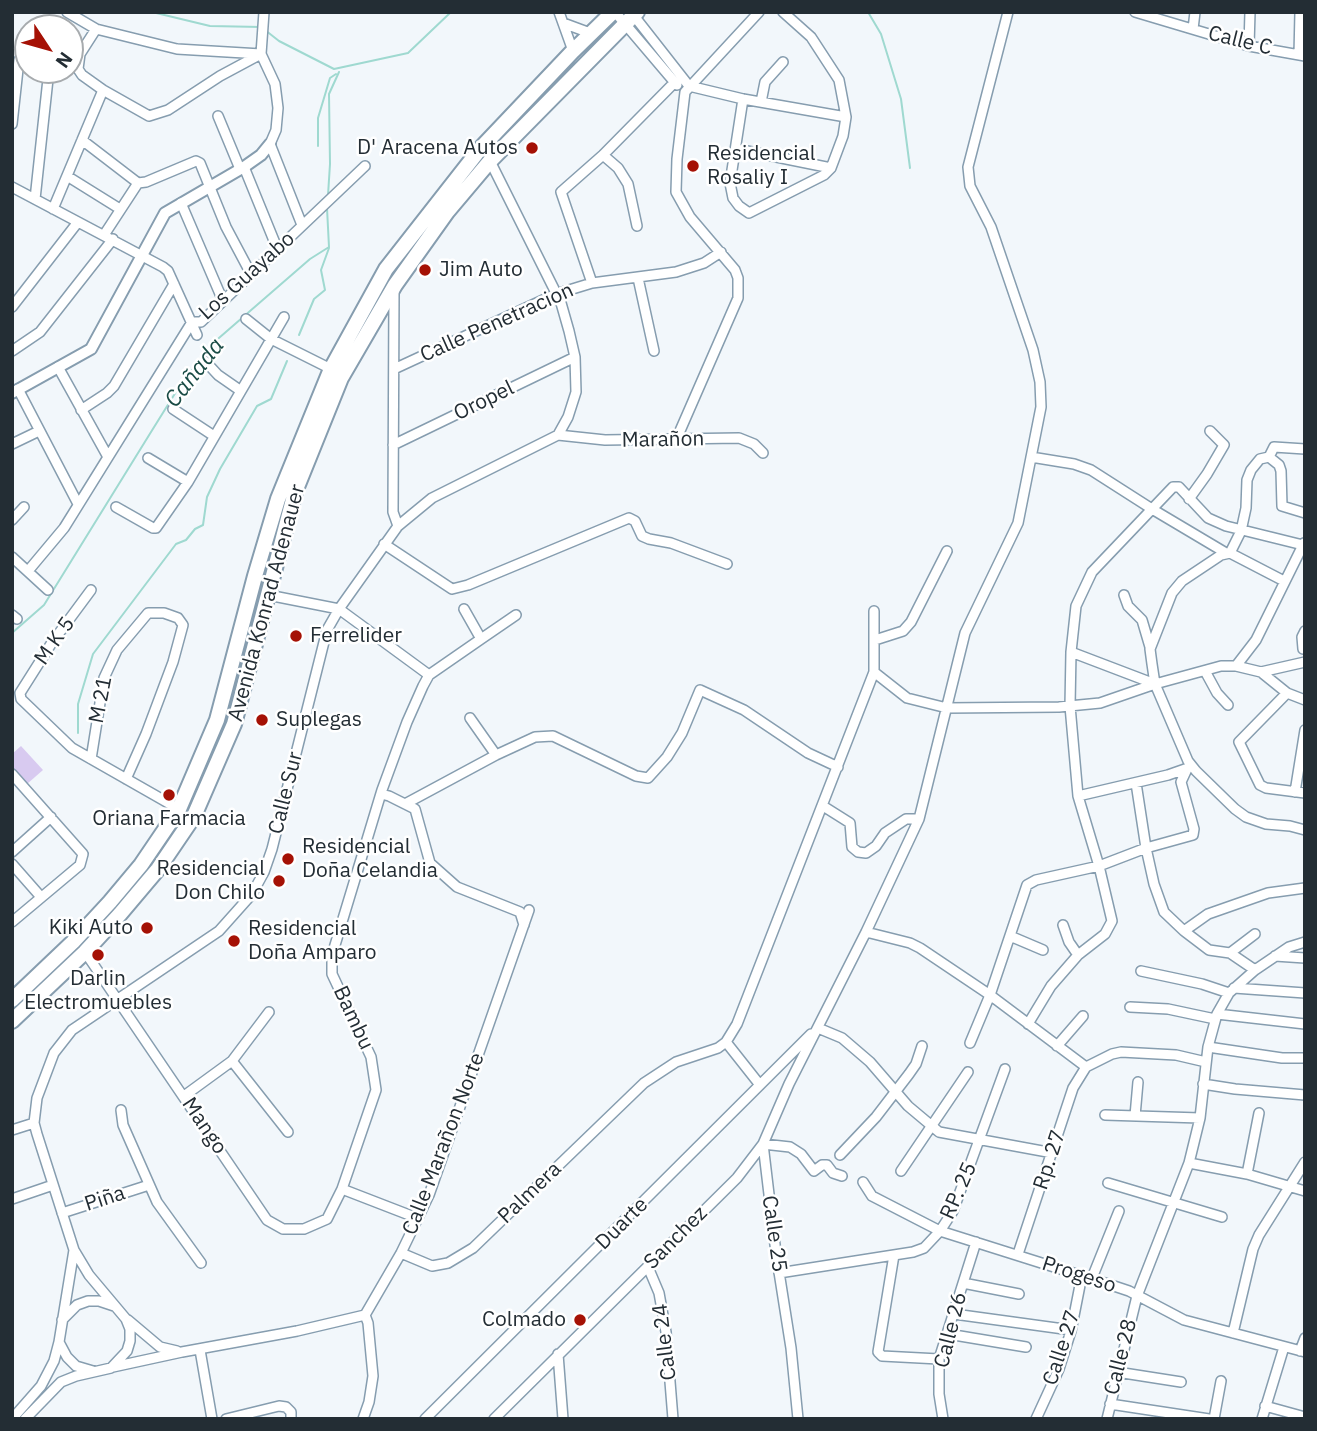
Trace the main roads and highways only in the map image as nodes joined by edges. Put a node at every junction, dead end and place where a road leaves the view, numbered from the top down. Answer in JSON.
{"nodes":[{"id":1,"x":614,"y":12,"type":"edge"},
{"id":2,"x":632,"y":16,"type":"edge"},
{"id":3,"x":217,"y":720,"type":"junction"},
{"id":4,"x":234,"y":724,"type":"junction"},
{"id":5,"x":12,"y":1000,"type":"edge"},
{"id":6,"x":12,"y":1021,"type":"edge"}],
"edges":[{"from":1,"to":3,"type":"main road","name":"Avenida Konrad Adenauer"},
{"from":2,"to":4,"type":"main road","name":"Avenida Konrad Adenauer"},
{"from":3,"to":4,"type":"main road"},
{"from":3,"to":5,"type":"main road","name":"Avenida Konrad Adenauer"},
{"from":4,"to":6,"type":"main road","name":"Avenida Konrad Adenauer"}]}
